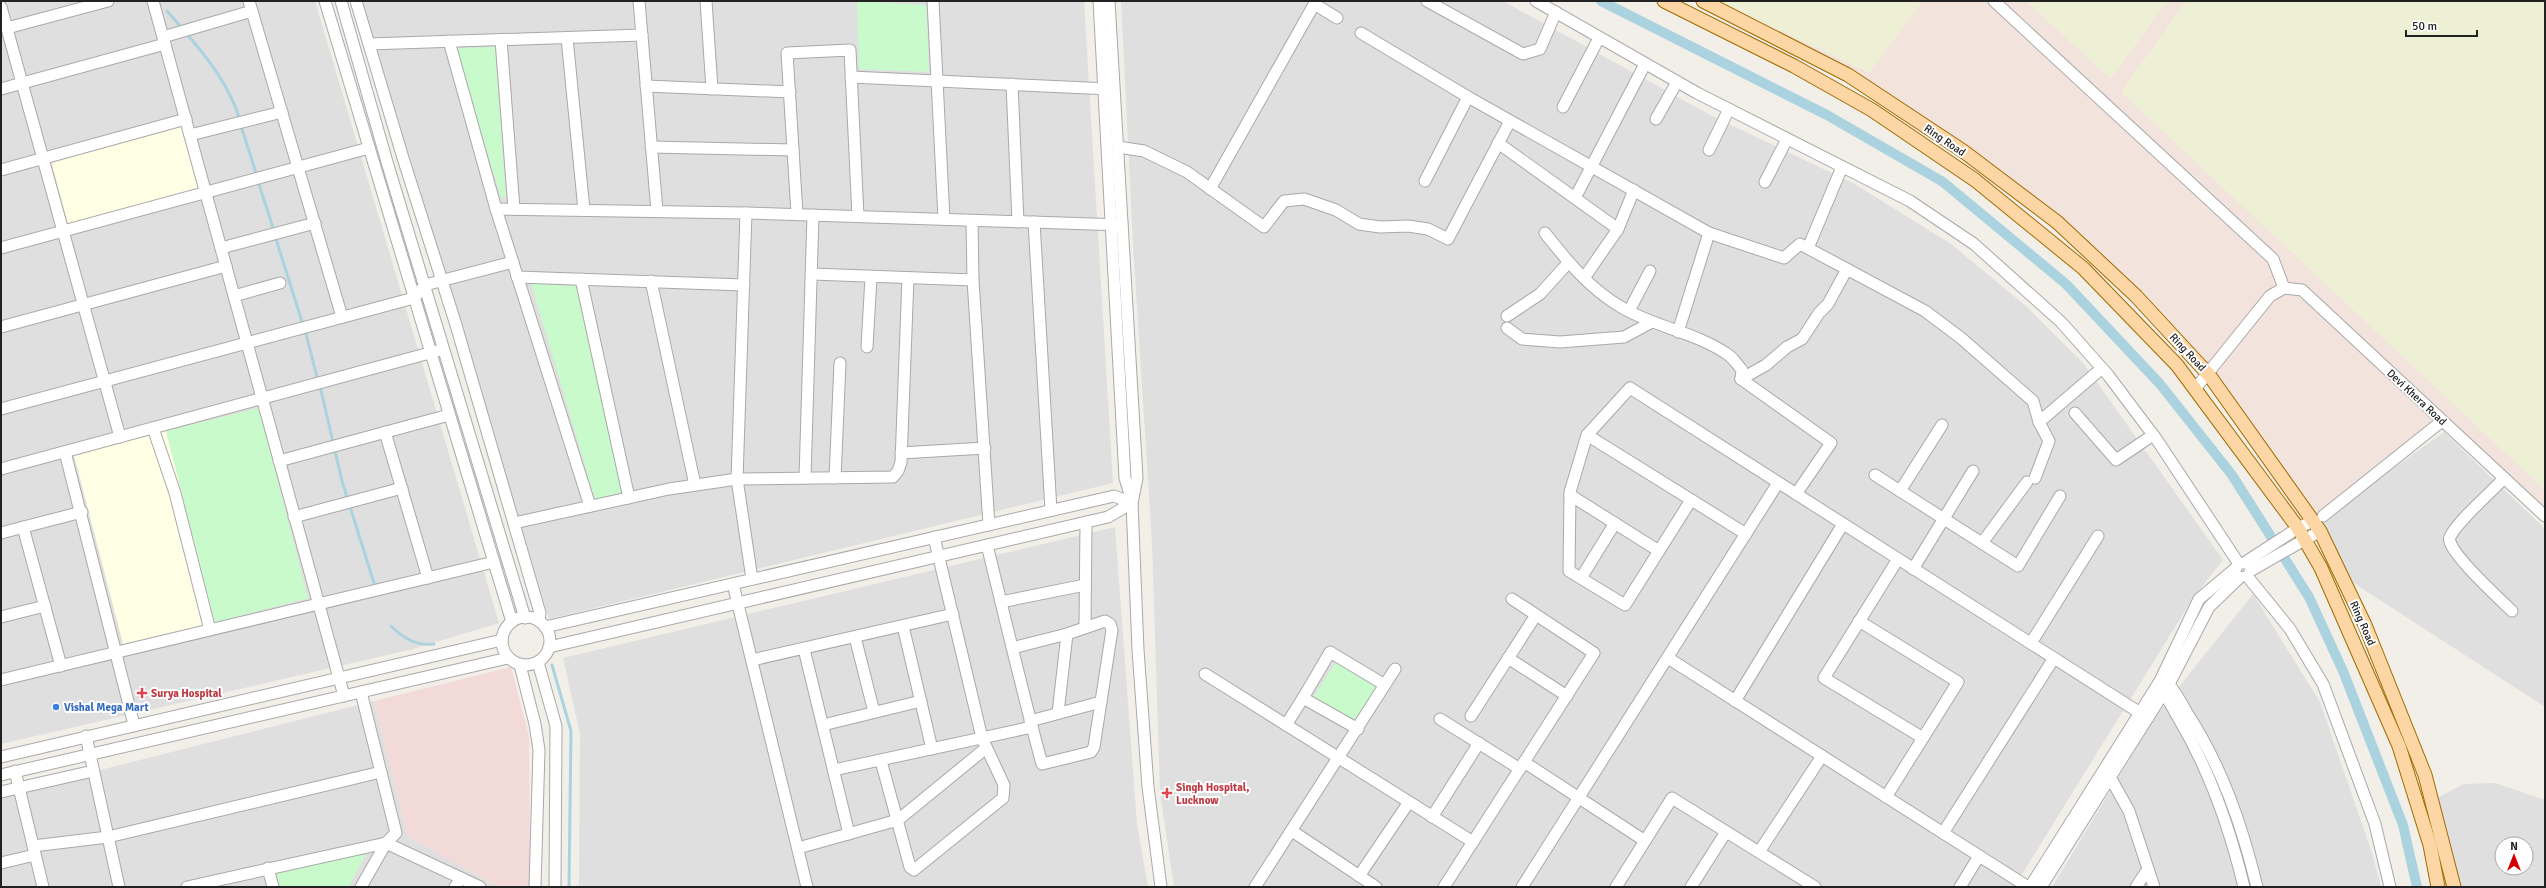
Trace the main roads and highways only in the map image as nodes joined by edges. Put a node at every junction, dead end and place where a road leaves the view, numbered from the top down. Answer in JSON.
{"nodes":[{"id":1,"x":1664,"y":1,"type":"edge"},
{"id":2,"x":1703,"y":1,"type":"edge"},
{"id":3,"x":2438,"y":887,"type":"edge"},
{"id":4,"x":2454,"y":887,"type":"edge"}],
"edges":[{"from":1,"to":3,"type":"main road"},
{"from":2,"to":4,"type":"main road","name":"Ring Road"}]}
